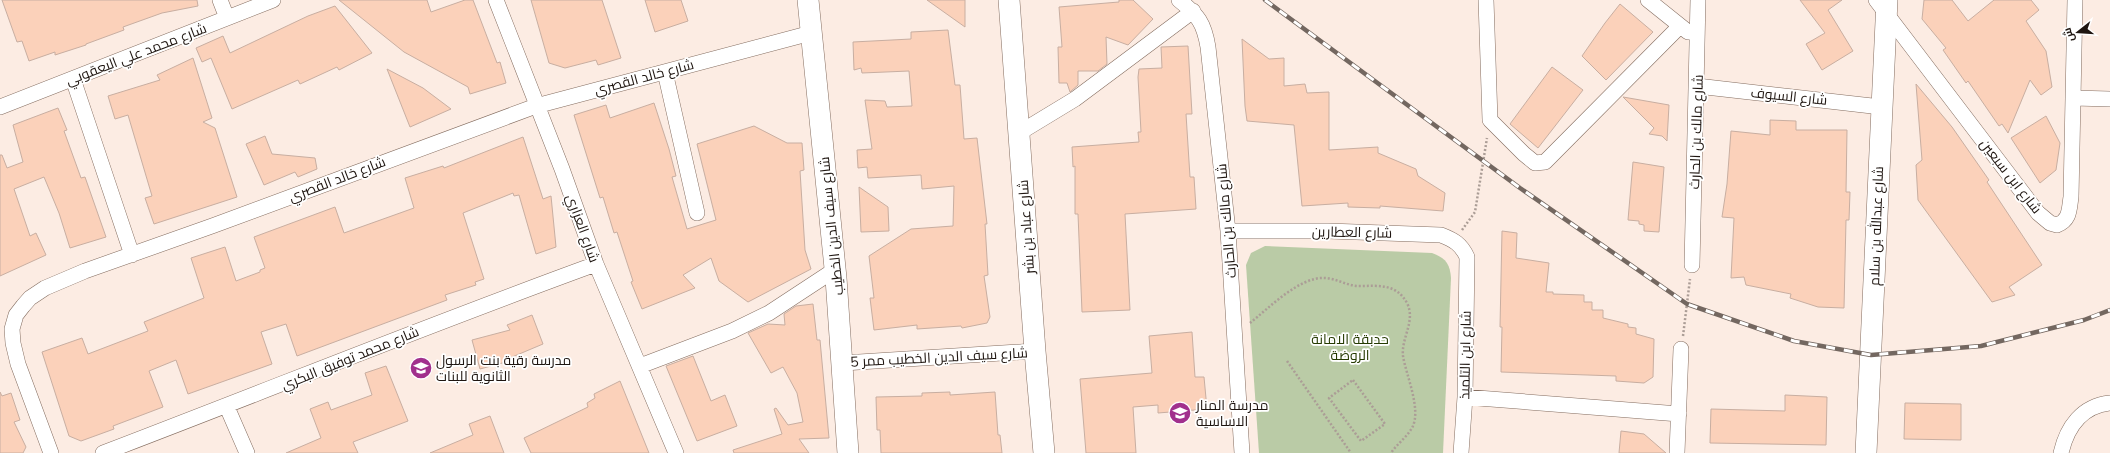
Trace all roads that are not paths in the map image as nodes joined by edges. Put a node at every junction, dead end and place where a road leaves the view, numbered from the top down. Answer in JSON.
{"nodes":[{"id":1,"x":220,"y":0,"type":"edge"},
{"id":2,"x":273,"y":0,"type":"edge"},
{"id":3,"x":496,"y":0,"type":"edge"},
{"id":4,"x":808,"y":0,"type":"edge"},
{"id":5,"x":1009,"y":0,"type":"edge"},
{"id":6,"x":1179,"y":0,"type":"edge"},
{"id":7,"x":1486,"y":0,"type":"edge"},
{"id":8,"x":1648,"y":0,"type":"edge"},
{"id":9,"x":1698,"y":0,"type":"edge"},
{"id":10,"x":2075,"y":0,"type":"edge"},
{"id":11,"x":1883,"y":5,"type":"edge"},
{"id":12,"x":1193,"y":11,"type":"junction"},
{"id":13,"x":227,"y":18,"type":"junction"},
{"id":14,"x":1680,"y":26,"type":"junction"},
{"id":15,"x":811,"y":33,"type":"junction"},
{"id":16,"x":1698,"y":40,"type":"junction"},
{"id":17,"x":665,"y":72,"type":"junction"},
{"id":18,"x":73,"y":79,"type":"junction"},
{"id":19,"x":1697,"y":86,"type":"junction"},
{"id":20,"x":2074,"y":98,"type":"junction"},
{"id":21,"x":2110,"y":99,"type":"edge"},
{"id":22,"x":536,"y":106,"type":"junction"},
{"id":23,"x":0,"y":107,"type":"edge"},
{"id":24,"x":1881,"y":107,"type":"junction"},
{"id":25,"x":1019,"y":132,"type":"junction"},
{"id":26,"x":697,"y":213,"type":"dead end"},
{"id":27,"x":1228,"y":231,"type":"junction"},
{"id":28,"x":132,"y":254,"type":"junction"},
{"id":29,"x":1467,"y":257,"type":"joint"},
{"id":30,"x":596,"y":264,"type":"junction"},
{"id":31,"x":1692,"y":265,"type":"road end"},
{"id":32,"x":836,"y":269,"type":"junction"},
{"id":33,"x":1681,"y":349,"type":"road end"},
{"id":34,"x":1034,"y":352,"type":"junction"},
{"id":35,"x":843,"y":363,"type":"junction"},
{"id":36,"x":640,"y":366,"type":"junction"},
{"id":37,"x":1464,"y":397,"type":"junction"},
{"id":38,"x":2110,"y":403,"type":"edge"},
{"id":39,"x":227,"y":406,"type":"junction"},
{"id":40,"x":1679,"y":414,"type":"junction"},
{"id":41,"x":51,"y":453,"type":"edge"},
{"id":42,"x":104,"y":453,"type":"edge"},
{"id":43,"x":247,"y":453,"type":"edge"},
{"id":44,"x":676,"y":453,"type":"edge"},
{"id":45,"x":848,"y":453,"type":"edge"},
{"id":46,"x":1044,"y":453,"type":"edge"},
{"id":47,"x":1242,"y":453,"type":"edge"},
{"id":48,"x":1461,"y":453,"type":"edge"},
{"id":49,"x":1677,"y":453,"type":"edge"},
{"id":50,"x":1866,"y":453,"type":"edge"},
{"id":51,"x":2061,"y":453,"type":"edge"}],
"edges":[{"from":1,"to":13,"type":"street"},
{"from":2,"to":13,"type":"street","name":"شارع محمد علي اليعقوبي"},
{"from":3,"to":22,"type":"street","name":"شارع العزاري"},
{"from":4,"to":15,"type":"street","name":"شارع سيف الدين الخطيب"},
{"from":5,"to":25,"type":"street","name":"شارع عباد بن بشر"},
{"from":6,"to":12,"type":"street","name":"شارع مالك بن الحارث"},
{"from":7,"to":14,"type":"street"},
{"from":8,"to":14,"type":"street"},
{"from":9,"to":16,"type":"street","name":"شارع مالك بن الحارث"},
{"from":10,"to":20,"type":"street","name":"شارع ابن سبعين"},
{"from":11,"to":20,"type":"street","name":"شارع ابن سبعين"},
{"from":11,"to":24,"type":"street","name":"شارع عبدالله بن سلام"},
{"from":12,"to":25,"type":"street"},
{"from":12,"to":27,"type":"street","name":"شارع مالك بن الحارث"},
{"from":13,"to":18,"type":"street","name":"شارع محمد علي اليعقوبي"},
{"from":14,"to":16,"type":"street"},
{"from":15,"to":17,"type":"street","name":"شارع خالد القصري"},
{"from":15,"to":32,"type":"street","name":"شارع سيف الدين الخطيب"},
{"from":16,"to":19,"type":"street","name":"شارع مالك بن الحارث"},
{"from":17,"to":22,"type":"street","name":"شارع خالد القصري"},
{"from":17,"to":26,"type":"street"},
{"from":18,"to":23,"type":"street","name":"شارع محمد علي اليعقوبي"},
{"from":18,"to":28,"type":"street"},
{"from":19,"to":24,"type":"street","name":"شارع السيوف"},
{"from":19,"to":31,"type":"street","name":"شارع مالك بن الحارث"},
{"from":20,"to":21,"type":"street"},
{"from":22,"to":28,"type":"street","name":"شارع خالد القصري"},
{"from":22,"to":30,"type":"street","name":"شارع العزاري"},
{"from":24,"to":50,"type":"street","name":"شارع عبدالله بن سلام"},
{"from":25,"to":34,"type":"street","name":"شارع عباد بن بشر"},
{"from":27,"to":29,"type":"street","name":"شارع العطارين"},
{"from":27,"to":47,"type":"street","name":"شارع مالك بن الحارث"},
{"from":28,"to":41,"type":"street","name":"شارع خالد القصري"},
{"from":29,"to":37,"type":"street","name":"شارع ابن التلميذ"},
{"from":30,"to":36,"type":"street","name":"شارع العزاري"},
{"from":30,"to":39,"type":"street","name":"شارع محمد توفيق البكري"},
{"from":32,"to":35,"type":"street","name":"شارع سيف الدين الخطيب"},
{"from":32,"to":36,"type":"street"},
{"from":33,"to":40,"type":"street"},
{"from":34,"to":35,"type":"street","name":"شارع سيف الدين الخطيب ممر 5"},
{"from":34,"to":46,"type":"street","name":"شارع عباد بن بشر"},
{"from":35,"to":45,"type":"street","name":"شارع سيف الدين الخطيب"},
{"from":36,"to":44,"type":"street","name":"شارع العزاري"},
{"from":37,"to":40,"type":"street"},
{"from":37,"to":48,"type":"street","name":"شارع ابن التلميذ"},
{"from":38,"to":51,"type":"street"},
{"from":39,"to":42,"type":"street","name":"شارع محمد توفيق البكري"},
{"from":39,"to":43,"type":"street"},
{"from":40,"to":49,"type":"street"}]}
